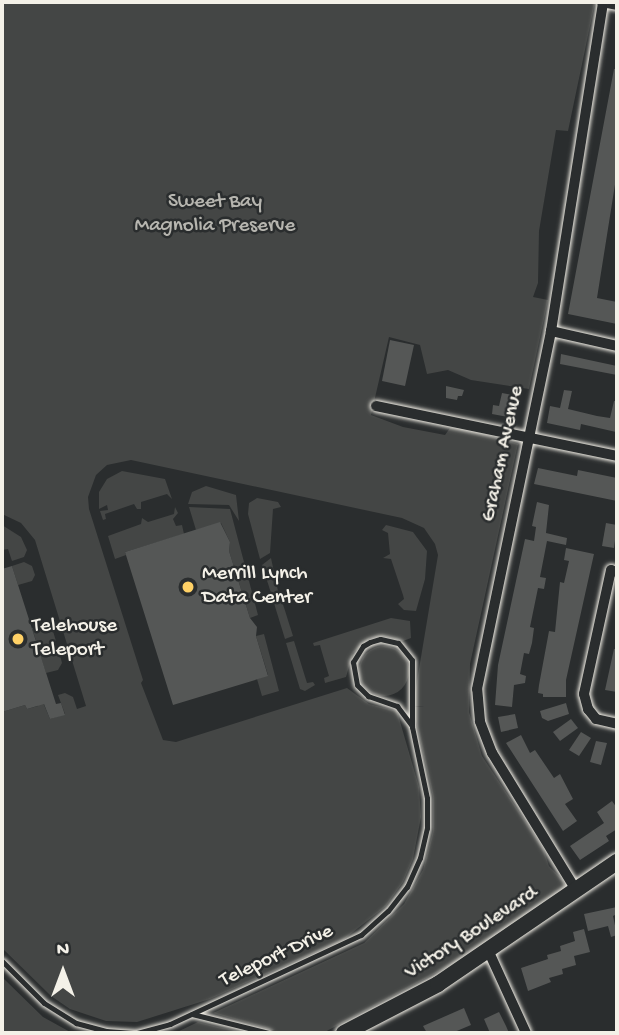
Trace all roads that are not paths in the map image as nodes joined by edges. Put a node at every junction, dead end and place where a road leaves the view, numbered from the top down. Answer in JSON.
{"nodes":[{"id":1,"x":602,"y":2,"type":"edge"},
{"id":2,"x":617,"y":5,"type":"edge"},
{"id":3,"x":551,"y":331,"type":"junction"},
{"id":4,"x":617,"y":346,"type":"edge"},
{"id":5,"x":376,"y":406,"type":"dead end"},
{"id":6,"x":527,"y":437,"type":"junction"},
{"id":7,"x":617,"y":456,"type":"edge"},
{"id":8,"x":614,"y":571,"type":"edge"},
{"id":9,"x":617,"y":724,"type":"edge"},
{"id":10,"x":412,"y":726,"type":"junction"},
{"id":11,"x":617,"y":862,"type":"edge"},
{"id":12,"x":576,"y":890,"type":"junction"},
{"id":13,"x":488,"y":950,"type":"junction"},
{"id":14,"x":2,"y":961,"type":"edge"},
{"id":15,"x":192,"y":1014,"type":"junction"},
{"id":16,"x":269,"y":1033,"type":"edge"},
{"id":17,"x":344,"y":1033,"type":"edge"},
{"id":18,"x":526,"y":1033,"type":"edge"}],
"edges":[{"from":1,"to":2,"type":"street"},
{"from":1,"to":3,"type":"street","name":"Graham Avenue"},
{"from":3,"to":4,"type":"street"},
{"from":3,"to":6,"type":"street","name":"Graham Avenue"},
{"from":5,"to":6,"type":"street"},
{"from":6,"to":7,"type":"street"},
{"from":6,"to":12,"type":"street","name":"Graham Avenue"},
{"from":8,"to":9,"type":"street"},
{"from":10,"to":10,"type":"lane","name":"Teleport Drive"},
{"from":10,"to":15,"type":"lane","name":"Teleport Drive"},
{"from":11,"to":12,"type":"main road","name":"Victory Boulevard"},
{"from":12,"to":13,"type":"main road","name":"Victory Boulevard"},
{"from":13,"to":17,"type":"main road","name":"Victory Boulevard"},
{"from":13,"to":18,"type":"street"},
{"from":14,"to":15,"type":"lane","name":"Teleport Drive"},
{"from":15,"to":16,"type":"lane"}]}
